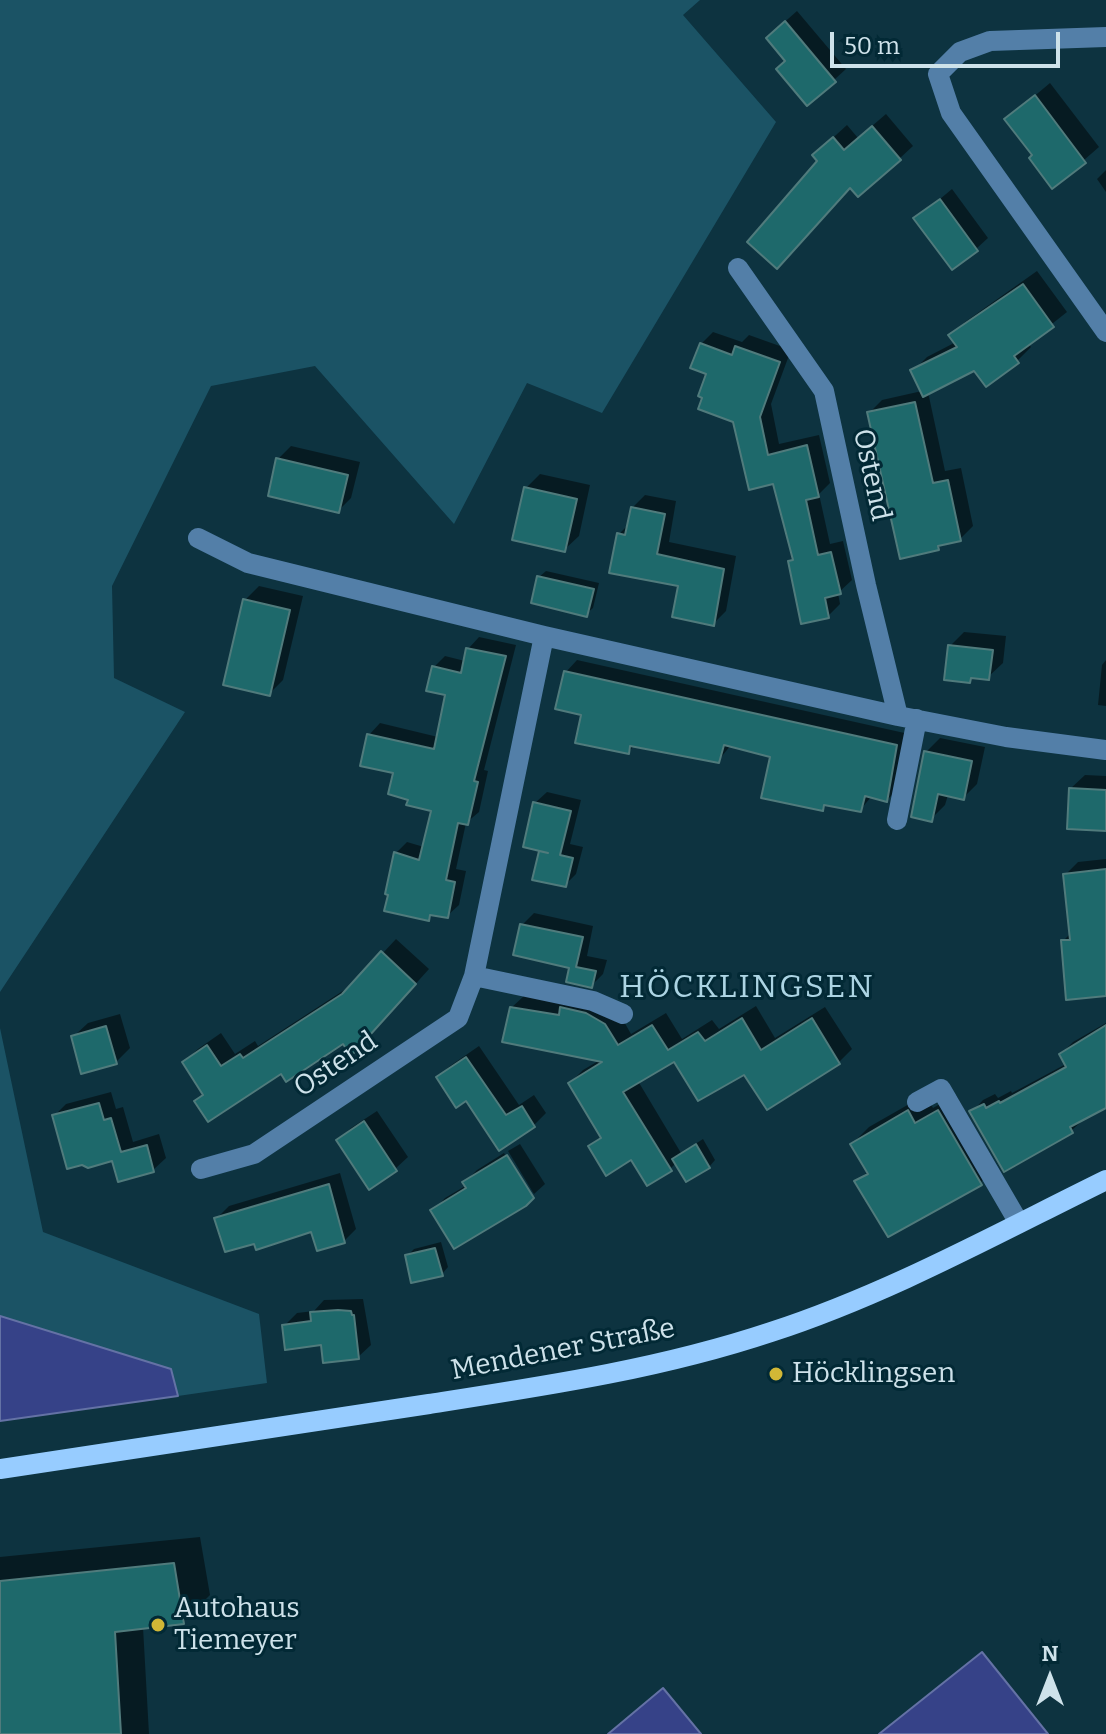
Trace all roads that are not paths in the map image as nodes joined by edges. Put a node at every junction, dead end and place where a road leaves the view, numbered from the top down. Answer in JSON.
{"nodes":[{"id":1,"x":1106,"y":37,"type":"edge"},
{"id":2,"x":738,"y":268,"type":"dead end"},
{"id":3,"x":1106,"y":332,"type":"edge"},
{"id":4,"x":198,"y":538,"type":"dead end"},
{"id":5,"x":544,"y":636,"type":"junction"},
{"id":6,"x":908,"y":718,"type":"junction"},
{"id":7,"x":1106,"y":750,"type":"edge"},
{"id":8,"x":897,"y":820,"type":"dead end"},
{"id":9,"x":474,"y":976,"type":"junction"},
{"id":10,"x":623,"y":1014,"type":"dead end"},
{"id":11,"x":917,"y":1102,"type":"dead end"},
{"id":12,"x":201,"y":1169,"type":"dead end"},
{"id":13,"x":1106,"y":1180,"type":"edge"},
{"id":14,"x":1019,"y":1223,"type":"junction"},
{"id":15,"x":0,"y":1469,"type":"edge"}],
"edges":[{"from":1,"to":3,"type":"street"},
{"from":2,"to":6,"type":"street","name":"Ostend"},
{"from":4,"to":5,"type":"street"},
{"from":5,"to":6,"type":"street"},
{"from":5,"to":9,"type":"street","name":"Ostend"},
{"from":6,"to":7,"type":"street"},
{"from":6,"to":8,"type":"street"},
{"from":9,"to":10,"type":"street"},
{"from":9,"to":12,"type":"street","name":"Ostend"},
{"from":11,"to":14,"type":"street"},
{"from":13,"to":14,"type":"main road","name":"Mendener Straße"},
{"from":14,"to":15,"type":"main road","name":"Mendener Straße"}]}
